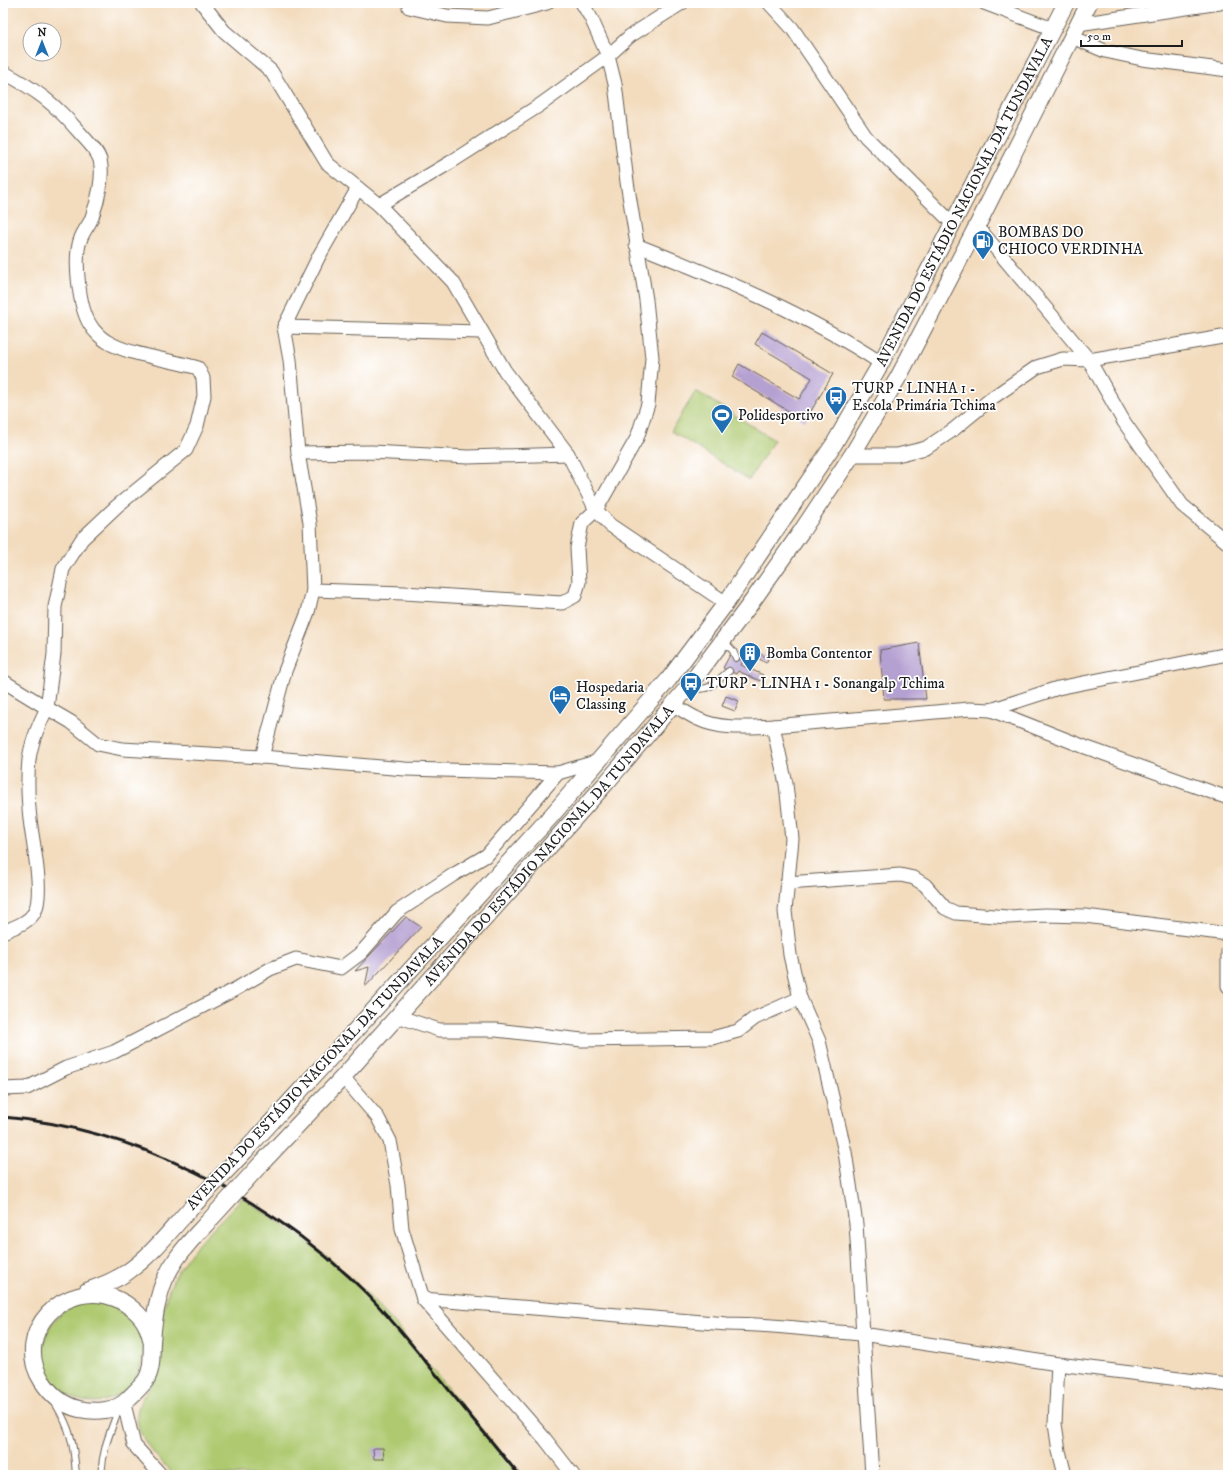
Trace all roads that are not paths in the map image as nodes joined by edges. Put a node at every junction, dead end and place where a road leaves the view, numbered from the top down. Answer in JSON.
{"nodes":[{"id":1,"x":202,"y":3,"type":"edge"},
{"id":2,"x":547,"y":3,"type":"edge"},
{"id":3,"x":582,"y":3,"type":"edge"},
{"id":4,"x":682,"y":3,"type":"edge"},
{"id":5,"x":770,"y":3,"type":"edge"},
{"id":6,"x":984,"y":3,"type":"edge"},
{"id":7,"x":1066,"y":3,"type":"edge"},
{"id":8,"x":1089,"y":3,"type":"edge"},
{"id":9,"x":1220,"y":3,"type":"edge"},
{"id":10,"x":409,"y":8,"type":"dead end"},
{"id":11,"x":1053,"y":29,"type":"junction"},
{"id":12,"x":1075,"y":30,"type":"junction"},
{"id":13,"x":608,"y":56,"type":"junction"},
{"id":14,"x":1228,"y":70,"type":"edge"},
{"id":15,"x":3,"y":72,"type":"edge"},
{"id":16,"x":358,"y":188,"type":"junction"},
{"id":17,"x":379,"y":205,"type":"junction"},
{"id":18,"x":953,"y":224,"type":"junction"},
{"id":19,"x":977,"y":226,"type":"junction"},
{"id":20,"x":636,"y":245,"type":"junction"},
{"id":21,"x":284,"y":327,"type":"junction"},
{"id":22,"x":482,"y":332,"type":"junction"},
{"id":23,"x":1228,"y":336,"type":"edge"},
{"id":24,"x":1088,"y":360,"type":"junction"},
{"id":25,"x":881,"y":363,"type":"junction"},
{"id":26,"x":298,"y":453,"type":"junction"},
{"id":27,"x":568,"y":454,"type":"junction"},
{"id":28,"x":852,"y":455,"type":"junction"},
{"id":29,"x":596,"y":510,"type":"junction"},
{"id":30,"x":1228,"y":543,"type":"edge"},
{"id":31,"x":313,"y":590,"type":"junction"},
{"id":32,"x":726,"y":603,"type":"junction"},
{"id":33,"x":723,"y":640,"type":"junction"},
{"id":34,"x":1228,"y":654,"type":"edge"},
{"id":35,"x":736,"y":658,"type":"dead end"},
{"id":36,"x":729,"y":671,"type":"dead end"},
{"id":37,"x":3,"y":681,"type":"edge"},
{"id":38,"x":688,"y":687,"type":"junction"},
{"id":39,"x":673,"y":705,"type":"junction"},
{"id":40,"x":47,"y":708,"type":"junction"},
{"id":41,"x":991,"y":710,"type":"junction"},
{"id":42,"x":773,"y":726,"type":"junction"},
{"id":43,"x":262,"y":757,"type":"junction"},
{"id":44,"x":599,"y":761,"type":"junction"},
{"id":45,"x":558,"y":774,"type":"junction"},
{"id":46,"x":1228,"y":798,"type":"edge"},
{"id":47,"x":787,"y":883,"type":"junction"},
{"id":48,"x":3,"y":932,"type":"edge"},
{"id":49,"x":1228,"y":934,"type":"edge"},
{"id":50,"x":1228,"y":952,"type":"edge"},
{"id":51,"x":1228,"y":986,"type":"edge"},
{"id":52,"x":800,"y":998,"type":"junction"},
{"id":53,"x":397,"y":1016,"type":"junction"},
{"id":54,"x":343,"y":1077,"type":"junction"},
{"id":55,"x":3,"y":1089,"type":"edge"},
{"id":56,"x":78,"y":1295,"type":"junction"},
{"id":57,"x":422,"y":1299,"type":"junction"},
{"id":58,"x":862,"y":1334,"type":"junction"},
{"id":59,"x":152,"y":1342,"type":"junction"},
{"id":60,"x":1058,"y":1364,"type":"junction"},
{"id":61,"x":1228,"y":1385,"type":"edge"},
{"id":62,"x":48,"y":1391,"type":"junction"},
{"id":63,"x":122,"y":1405,"type":"junction"},
{"id":64,"x":76,"y":1475,"type":"edge"},
{"id":65,"x":101,"y":1475,"type":"edge"},
{"id":66,"x":161,"y":1475,"type":"edge"},
{"id":67,"x":574,"y":1475,"type":"edge"},
{"id":68,"x":872,"y":1475,"type":"edge"},
{"id":69,"x":1065,"y":1475,"type":"edge"}],
"edges":[{"from":1,"to":16,"type":"street"},
{"from":2,"to":10,"type":"street"},
{"from":3,"to":13,"type":"street"},
{"from":4,"to":13,"type":"street"},
{"from":5,"to":18,"type":"street"},
{"from":6,"to":11,"type":"street"},
{"from":7,"to":11,"type":"street","name":"AVENIDA DO ESTÁDIO NACIONAL DA TUNDAVALA"},
{"from":8,"to":12,"type":"street","name":"AVENIDA DO ESTÁDIO NACIONAL DA TUNDAVALA"},
{"from":9,"to":12,"type":"street"},
{"from":11,"to":18,"type":"street","name":"AVENIDA DO ESTÁDIO NACIONAL DA TUNDAVALA"},
{"from":12,"to":14,"type":"street"},
{"from":12,"to":19,"type":"street","name":"AVENIDA DO ESTÁDIO NACIONAL DA TUNDAVALA"},
{"from":13,"to":17,"type":"street"},
{"from":13,"to":20,"type":"street"},
{"from":15,"to":40,"type":"street"},
{"from":16,"to":17,"type":"street"},
{"from":16,"to":21,"type":"street"},
{"from":17,"to":22,"type":"street"},
{"from":18,"to":25,"type":"street","name":"AVENIDA DO ESTÁDIO NACIONAL DA TUNDAVALA"},
{"from":19,"to":24,"type":"street"},
{"from":19,"to":28,"type":"street","name":"AVENIDA DO ESTÁDIO NACIONAL DA TUNDAVALA"},
{"from":20,"to":25,"type":"street"},
{"from":20,"to":29,"type":"street"},
{"from":21,"to":22,"type":"street"},
{"from":21,"to":26,"type":"street"},
{"from":22,"to":27,"type":"street"},
{"from":23,"to":24,"type":"street"},
{"from":24,"to":28,"type":"street"},
{"from":24,"to":30,"type":"street"},
{"from":25,"to":32,"type":"street","name":"AVENIDA DO ESTÁDIO NACIONAL DA TUNDAVALA"},
{"from":26,"to":27,"type":"street"},
{"from":26,"to":31,"type":"street"},
{"from":27,"to":29,"type":"street"},
{"from":28,"to":33,"type":"street","name":"AVENIDA DO ESTÁDIO NACIONAL DA TUNDAVALA"},
{"from":29,"to":31,"type":"street"},
{"from":29,"to":32,"type":"street"},
{"from":31,"to":43,"type":"street"},
{"from":32,"to":44,"type":"street","name":"AVENIDA DO ESTÁDIO NACIONAL DA TUNDAVALA"},
{"from":33,"to":35,"type":"lane"},
{"from":33,"to":38,"type":"street","name":"AVENIDA DO ESTÁDIO NACIONAL DA TUNDAVALA"},
{"from":34,"to":41,"type":"street"},
{"from":36,"to":38,"type":"lane"},
{"from":37,"to":40,"type":"street"},
{"from":38,"to":39,"type":"street","name":"AVENIDA DO ESTÁDIO NACIONAL DA TUNDAVALA"},
{"from":39,"to":42,"type":"street"},
{"from":39,"to":53,"type":"street","name":"AVENIDA DO ESTÁDIO NACIONAL DA TUNDAVALA"},
{"from":40,"to":43,"type":"street"},
{"from":40,"to":48,"type":"street"},
{"from":41,"to":42,"type":"street"},
{"from":41,"to":46,"type":"street"},
{"from":42,"to":47,"type":"street"},
{"from":43,"to":45,"type":"street"},
{"from":44,"to":45,"type":"street"},
{"from":44,"to":56,"type":"street","name":"AVENIDA DO ESTÁDIO NACIONAL DA TUNDAVALA","bridge":true},
{"from":45,"to":55,"type":"street"},
{"from":47,"to":49,"type":"street"},
{"from":47,"to":52,"type":"street"},
{"from":50,"to":51,"type":"street"},
{"from":52,"to":53,"type":"street"},
{"from":52,"to":58,"type":"street"},
{"from":53,"to":54,"type":"street","name":"AVENIDA DO ESTÁDIO NACIONAL DA TUNDAVALA"},
{"from":54,"to":57,"type":"street"},
{"from":54,"to":59,"type":"street","name":"AVENIDA DO ESTÁDIO NACIONAL DA TUNDAVALA","bridge":true},
{"from":56,"to":59,"type":"street"},
{"from":56,"to":62,"type":"street"},
{"from":57,"to":58,"type":"street"},
{"from":57,"to":67,"type":"street"},
{"from":58,"to":60,"type":"street"},
{"from":58,"to":68,"type":"street"},
{"from":59,"to":63,"type":"street"},
{"from":60,"to":61,"type":"street"},
{"from":60,"to":69,"type":"street"},
{"from":62,"to":63,"type":"street"},
{"from":62,"to":64,"type":"lane"},
{"from":63,"to":65,"type":"lane"},
{"from":63,"to":66,"type":"street"}]}
